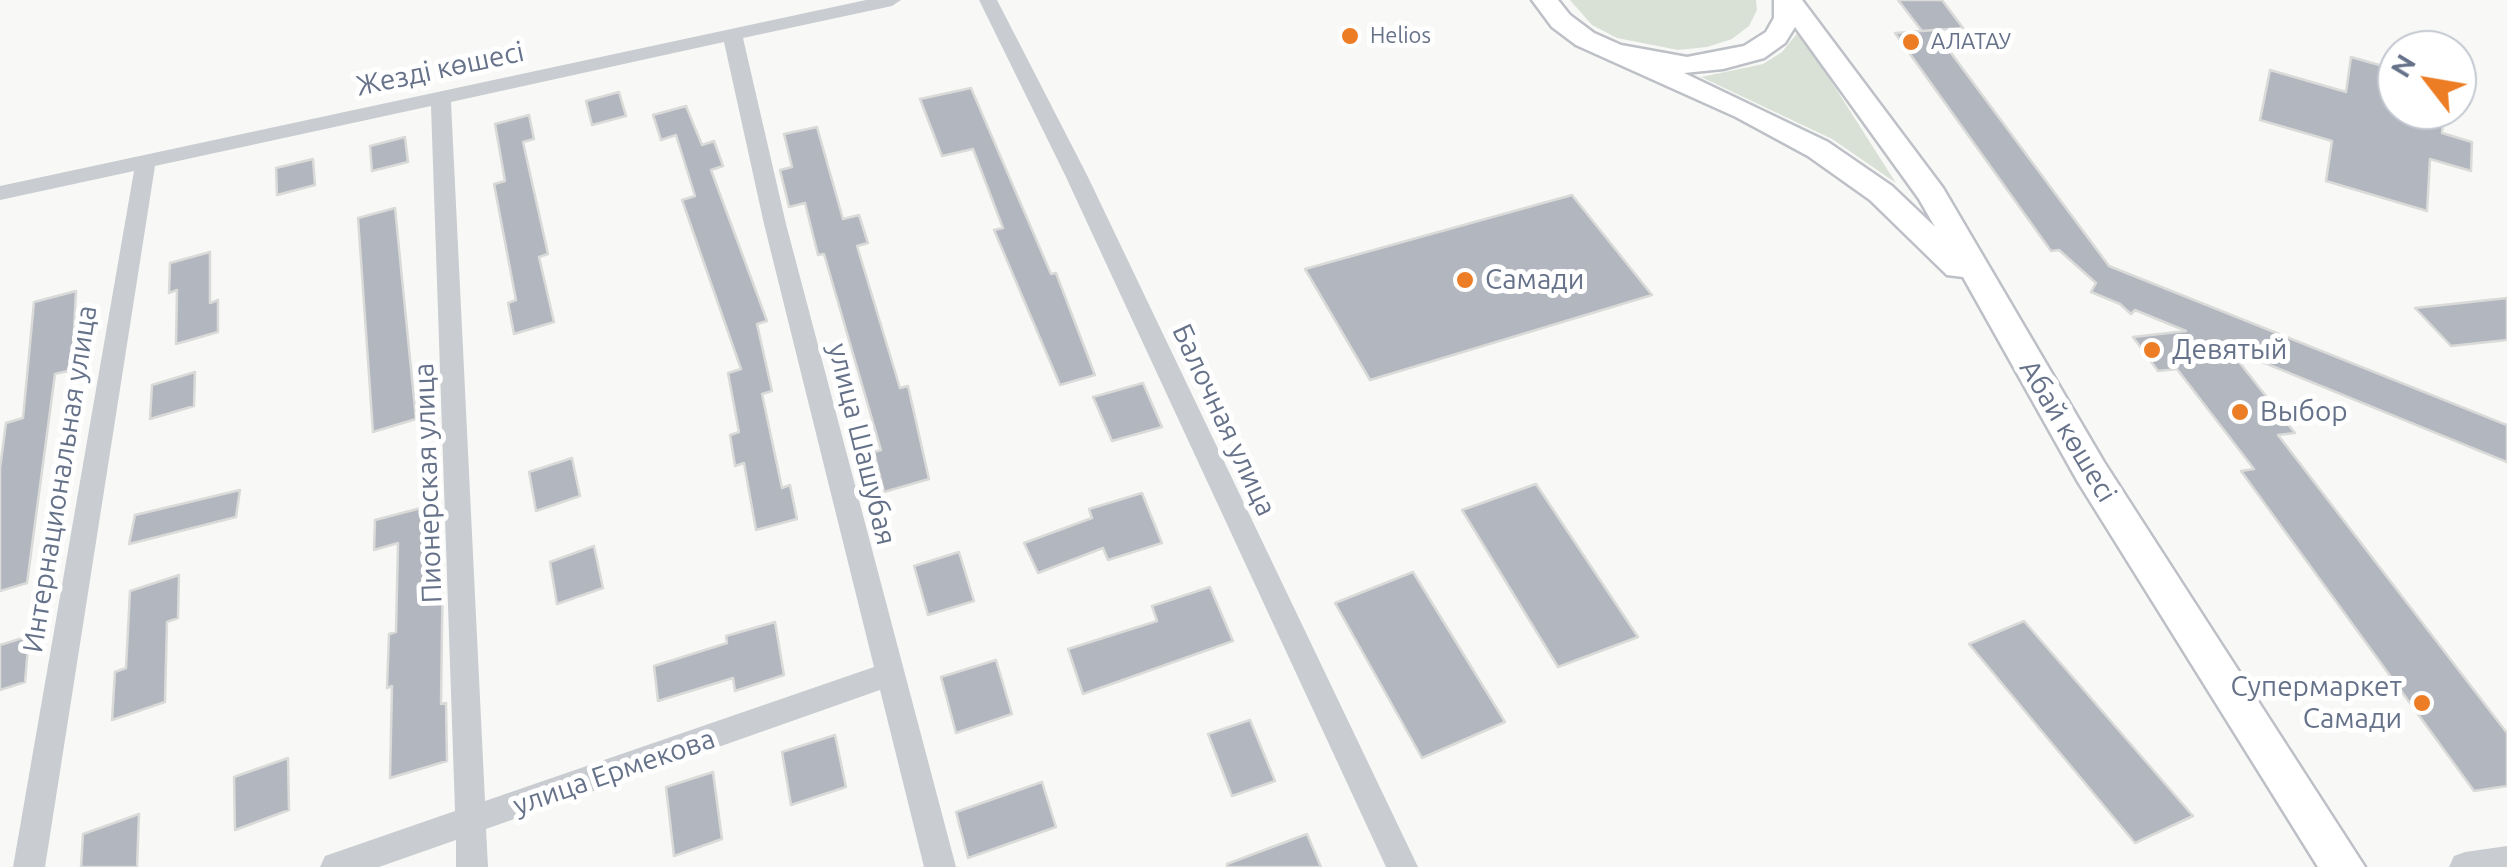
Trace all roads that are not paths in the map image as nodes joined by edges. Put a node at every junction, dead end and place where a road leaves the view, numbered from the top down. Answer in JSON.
{"nodes":[{"id":1,"x":892,"y":0,"type":"edge"},
{"id":2,"x":988,"y":0,"type":"edge"},
{"id":3,"x":1523,"y":0,"type":"edge"},
{"id":4,"x":1535,"y":0,"type":"edge"},
{"id":5,"x":1788,"y":0,"type":"edge"},
{"id":6,"x":1553,"y":11,"type":"edge"},
{"id":7,"x":732,"y":34,"type":"junction"},
{"id":8,"x":1611,"y":51,"type":"junction"},
{"id":9,"x":440,"y":97,"type":"junction"},
{"id":10,"x":146,"y":160,"type":"junction"},
{"id":11,"x":0,"y":192,"type":"edge"},
{"id":12,"x":1993,"y":304,"type":"junction"},
{"id":13,"x":891,"y":674,"type":"junction"},
{"id":14,"x":470,"y":823,"type":"junction"},
{"id":15,"x":2507,"y":862,"type":"edge"},
{"id":16,"x":29,"y":867,"type":"edge"},
{"id":17,"x":336,"y":867,"type":"edge"},
{"id":18,"x":472,"y":867,"type":"edge"},
{"id":19,"x":940,"y":867,"type":"edge"},
{"id":20,"x":1402,"y":867,"type":"edge"},
{"id":21,"x":2343,"y":867,"type":"edge"},
{"id":22,"x":2465,"y":867,"type":"edge"}],
"edges":[{"from":1,"to":7,"type":"street","name":"Жезді көшесі"},
{"from":2,"to":20,"type":"street","name":"Балочная улица"},
{"from":3,"to":6,"type":"main road"},
{"from":4,"to":6,"type":"main road"},
{"from":5,"to":8,"type":"main road"},
{"from":5,"to":12,"type":"main road","name":"Абай көшесі"},
{"from":6,"to":8,"type":"main road"},
{"from":7,"to":9,"type":"street","name":"Жезді көшесі"},
{"from":7,"to":13,"type":"street","name":"улица Шашубая"},
{"from":8,"to":12,"type":"main road"},
{"from":9,"to":10,"type":"street","name":"Жезді көшесі"},
{"from":9,"to":14,"type":"street","name":"Пионерская улица"},
{"from":10,"to":11,"type":"street","name":"Жезді көшесі"},
{"from":10,"to":16,"type":"street","name":"Интернациональная улица"},
{"from":12,"to":21,"type":"main road","name":"Абай көшесі"},
{"from":13,"to":14,"type":"street","name":"улица Ермекова"},
{"from":13,"to":19,"type":"street","name":"улица Шашубая"},
{"from":14,"to":17,"type":"street","name":"улица Ермекова"},
{"from":14,"to":18,"type":"street","name":"Пионерская улица"},
{"from":15,"to":22,"type":"street"}]}
